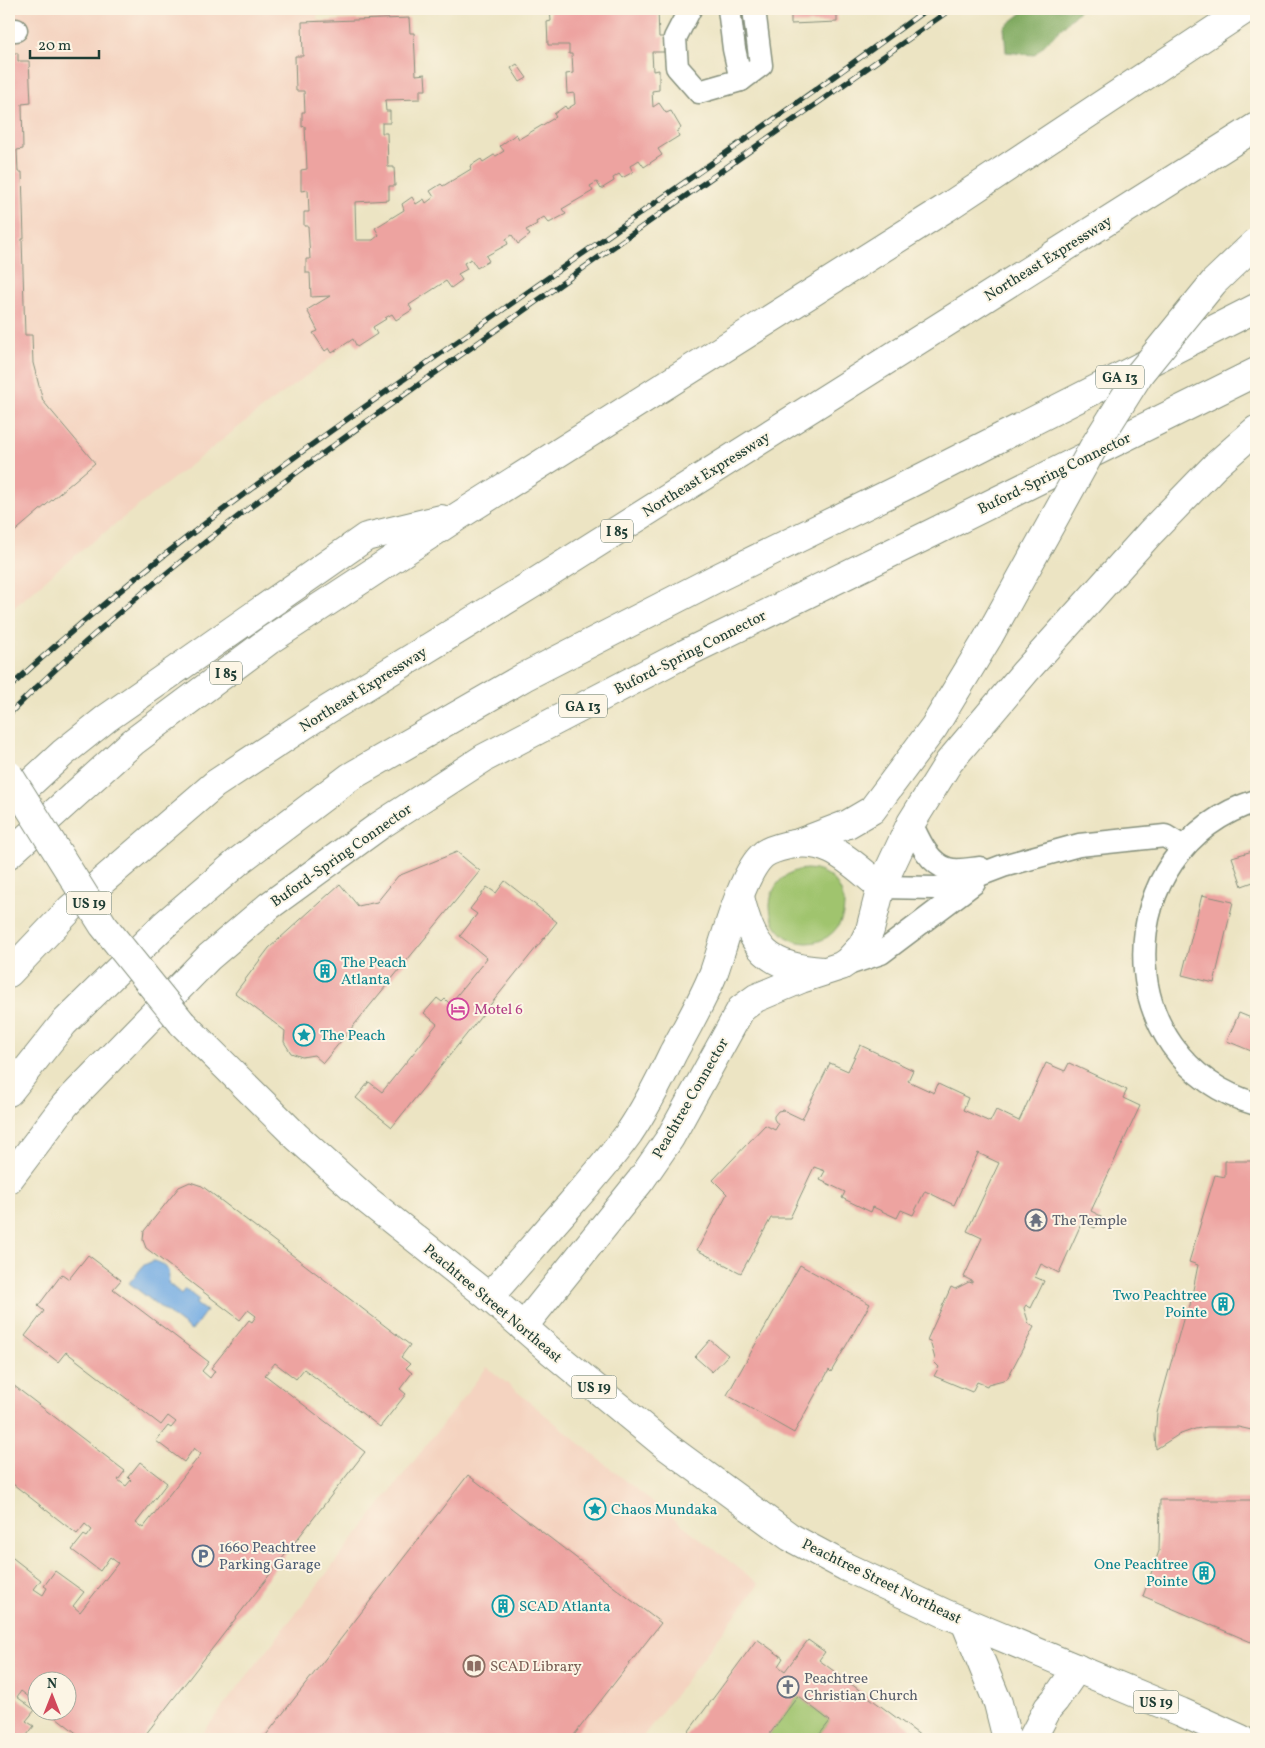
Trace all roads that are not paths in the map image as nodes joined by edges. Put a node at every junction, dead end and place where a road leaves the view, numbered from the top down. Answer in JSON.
{"nodes":[{"id":1,"x":690,"y":9,"type":"edge"},
{"id":2,"x":729,"y":9,"type":"edge"},
{"id":3,"x":754,"y":9,"type":"edge"},
{"id":4,"x":1246,"y":9,"type":"edge"},
{"id":5,"x":741,"y":80,"type":"junction"},
{"id":6,"x":1256,"y":127,"type":"edge"},
{"id":7,"x":1256,"y":242,"type":"edge"},
{"id":8,"x":1256,"y":308,"type":"edge"},
{"id":9,"x":1256,"y":372,"type":"edge"},
{"id":10,"x":1256,"y":430,"type":"edge"},
{"id":11,"x":460,"y":515,"type":"junction"},
{"id":12,"x":9,"y":775,"type":"edge"},
{"id":13,"x":1256,"y":801,"type":"edge"},
{"id":14,"x":9,"y":803,"type":"edge"},
{"id":15,"x":911,"y":823,"type":"junction"},
{"id":16,"x":796,"y":844,"type":"junction"},
{"id":17,"x":1183,"y":847,"type":"junction"},
{"id":18,"x":9,"y":854,"type":"edge"},
{"id":19,"x":1003,"y":866,"type":"junction"},
{"id":20,"x":882,"y":887,"type":"junction"},
{"id":21,"x":740,"y":897,"type":"junction"},
{"id":22,"x":832,"y":968,"type":"junction"},
{"id":23,"x":9,"y":973,"type":"edge"},
{"id":24,"x":9,"y":1092,"type":"edge"},
{"id":25,"x":1256,"y":1104,"type":"edge"},
{"id":26,"x":9,"y":1179,"type":"edge"},
{"id":27,"x":489,"y":1297,"type":"junction"},
{"id":28,"x":523,"y":1327,"type":"junction"},
{"id":29,"x":966,"y":1622,"type":"junction"},
{"id":30,"x":1077,"y":1668,"type":"junction"},
{"id":31,"x":1008,"y":1739,"type":"edge"},
{"id":32,"x":1032,"y":1739,"type":"edge"},
{"id":33,"x":1241,"y":1739,"type":"edge"}],
"edges":[{"from":1,"to":5,"type":"street"},
{"from":2,"to":5,"type":"street"},
{"from":3,"to":5,"type":"street"},
{"from":4,"to":11,"type":"main road","number":"I 85"},
{"from":6,"to":23,"type":"main road","name":"Northeast Expressway","number":"I 85"},
{"from":7,"to":16,"type":"main road","bridge":true},
{"from":8,"to":24,"type":"main road","number":"GA 13"},
{"from":9,"to":26,"type":"main road","name":"Buford-Spring Connector","number":"GA 13"},
{"from":10,"to":15,"type":"main road","name":"Peachtree Connector"},
{"from":11,"to":14,"type":"main road"},
{"from":11,"to":18,"type":"main road","number":"I 85"},
{"from":12,"to":27,"type":"main road","name":"Peachtree Street Northeast","number":"US 19","bridge":true},
{"from":13,"to":17,"type":"street"},
{"from":15,"to":19,"type":"street"},
{"from":15,"to":20,"type":"main road","name":"Peachtree Connector"},
{"from":16,"to":20,"type":"main road"},
{"from":16,"to":21,"type":"main road"},
{"from":17,"to":19,"type":"street"},
{"from":17,"to":25,"type":"street"},
{"from":19,"to":20,"type":"street"},
{"from":19,"to":22,"type":"street"},
{"from":20,"to":22,"type":"main road","name":"Peachtree Connector"},
{"from":21,"to":22,"type":"main road"},
{"from":21,"to":27,"type":"main road"},
{"from":22,"to":28,"type":"main road","name":"Peachtree Connector"},
{"from":27,"to":28,"type":"main road","name":"Peachtree Street Northeast","number":"US 19"},
{"from":28,"to":29,"type":"main road","name":"Peachtree Street Northeast","number":"US 19"},
{"from":29,"to":30,"type":"main road","name":"Peachtree Street Northeast","number":"US 19"},
{"from":29,"to":31,"type":"main road"},
{"from":30,"to":32,"type":"main road"},
{"from":30,"to":33,"type":"main road","name":"Peachtree Street Northeast","number":"US 19"}]}
